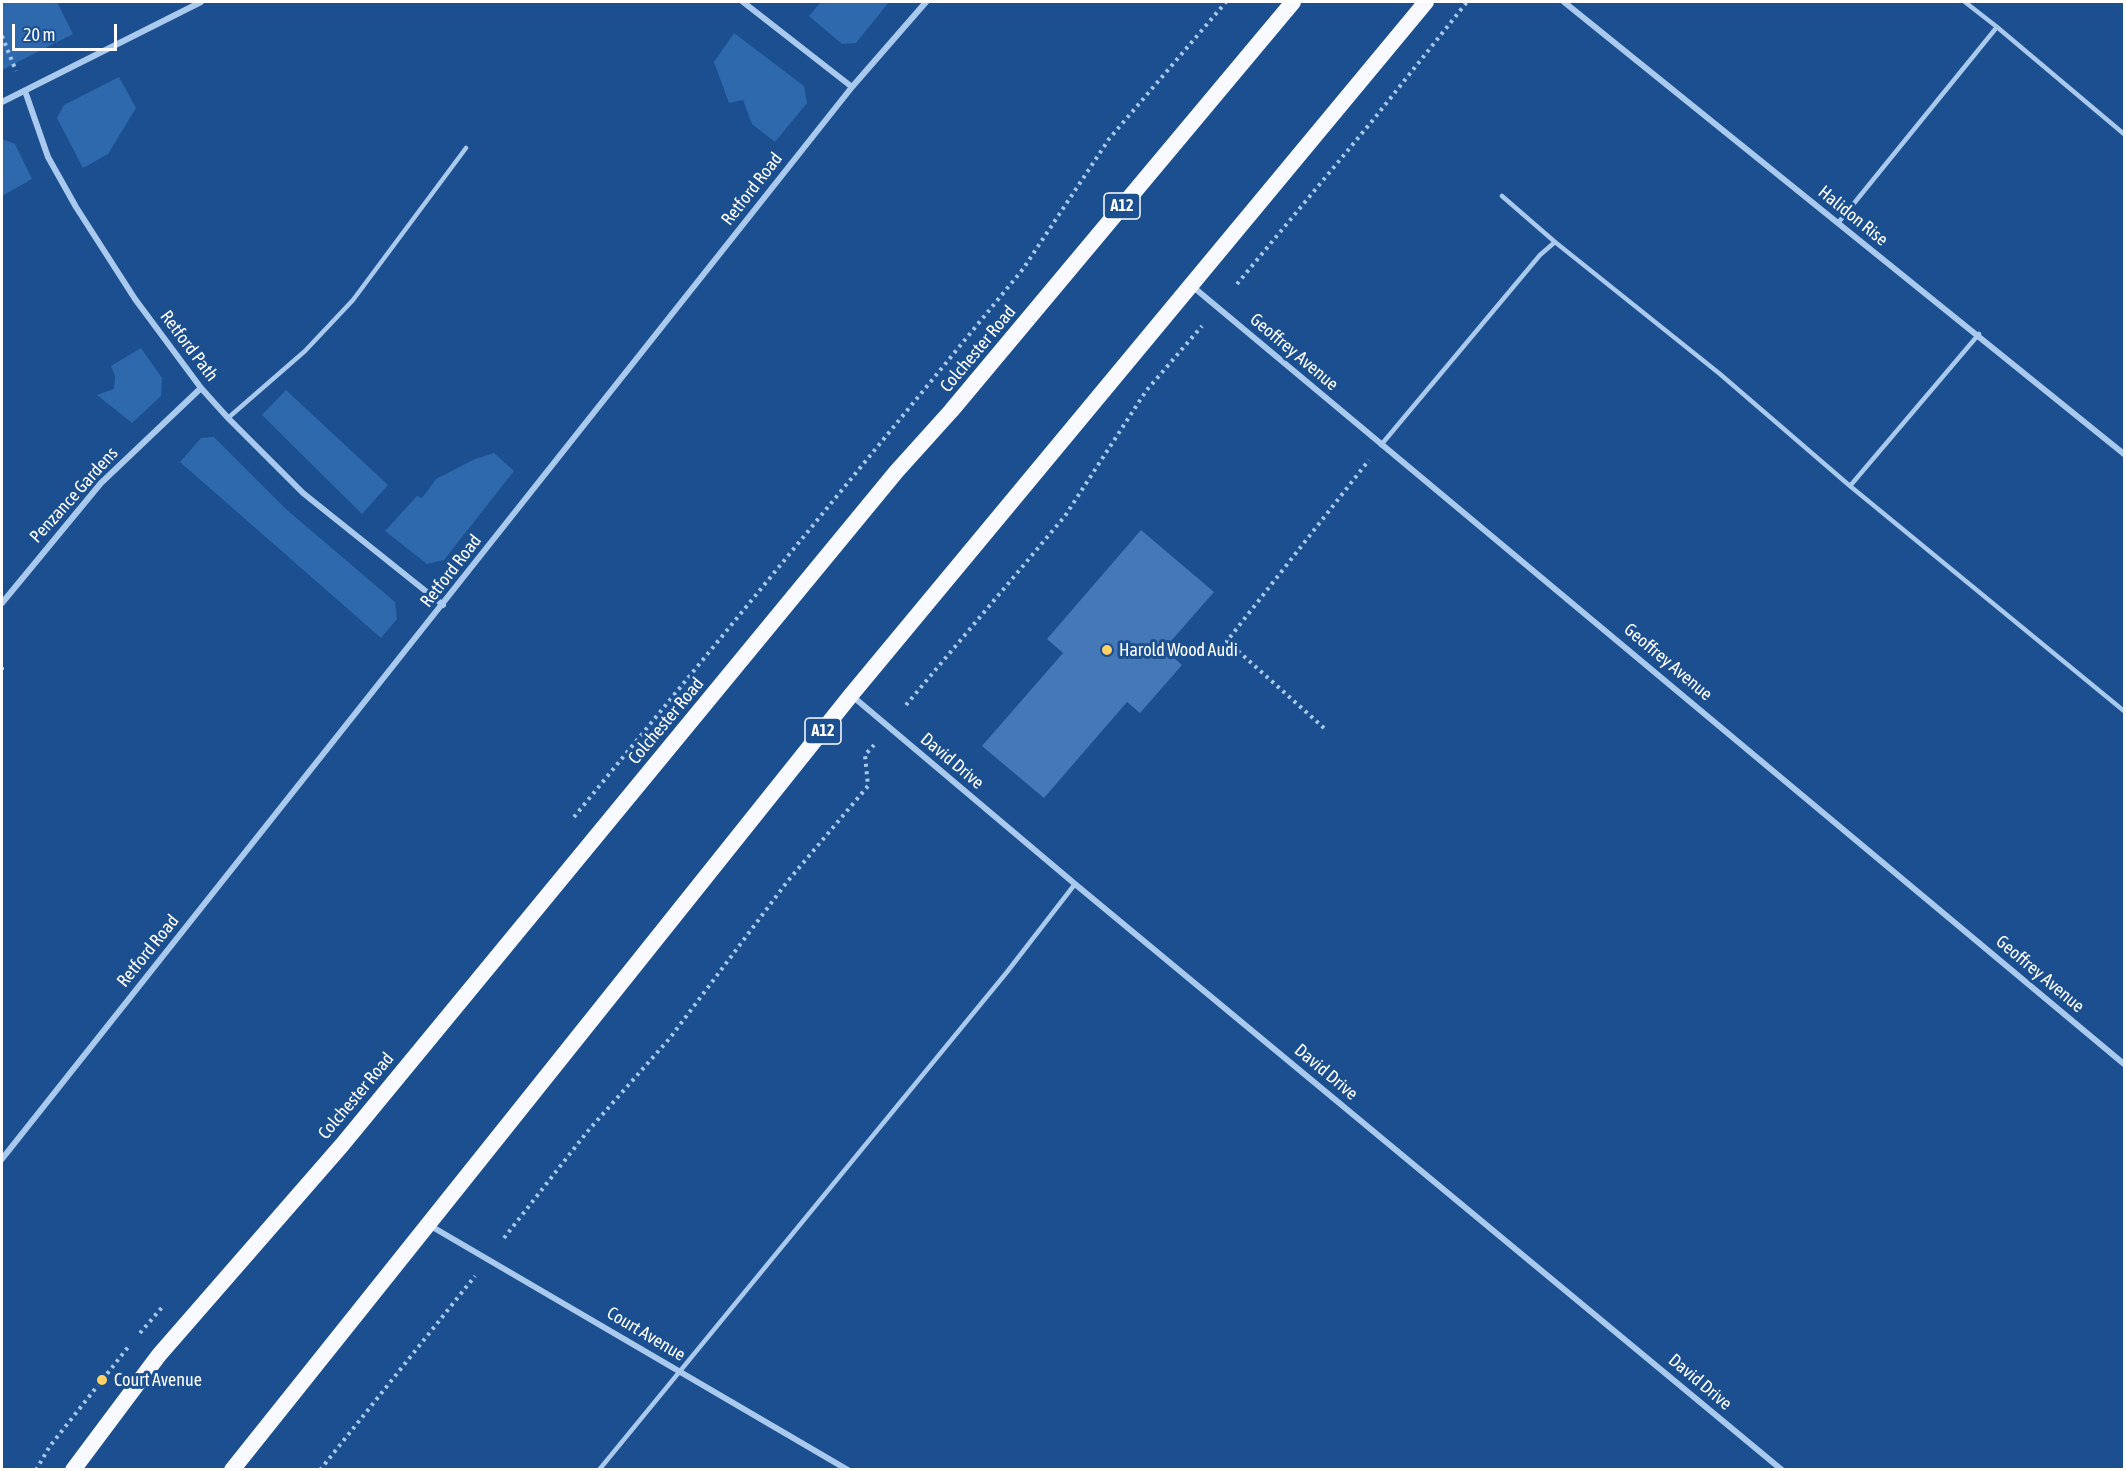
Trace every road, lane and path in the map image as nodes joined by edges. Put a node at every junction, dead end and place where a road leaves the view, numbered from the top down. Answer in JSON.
{"nodes":[{"id":1,"x":201,"y":2,"type":"edge"},
{"id":2,"x":742,"y":2,"type":"edge"},
{"id":3,"x":926,"y":2,"type":"edge"},
{"id":4,"x":1226,"y":2,"type":"edge"},
{"id":5,"x":1293,"y":2,"type":"edge"},
{"id":6,"x":1425,"y":2,"type":"edge"},
{"id":7,"x":1467,"y":2,"type":"edge"},
{"id":8,"x":1564,"y":2,"type":"edge"},
{"id":9,"x":1965,"y":2,"type":"edge"},
{"id":10,"x":1997,"y":27,"type":"junction"},
{"id":11,"x":2,"y":36,"type":"edge"},
{"id":12,"x":852,"y":87,"type":"junction"},
{"id":13,"x":25,"y":91,"type":"junction"},
{"id":14,"x":2,"y":102,"type":"edge"},
{"id":15,"x":2124,"y":134,"type":"edge"},
{"id":16,"x":466,"y":148,"type":"dead end"},
{"id":17,"x":1503,"y":196,"type":"dead end"},
{"id":18,"x":1838,"y":223,"type":"junction"},
{"id":19,"x":1555,"y":242,"type":"junction"},
{"id":20,"x":1237,"y":284,"type":"dead end"},
{"id":21,"x":1191,"y":285,"type":"junction"},
{"id":22,"x":1202,"y":326,"type":"dead end"},
{"id":23,"x":1979,"y":334,"type":"junction"},
{"id":24,"x":201,"y":388,"type":"junction"},
{"id":25,"x":228,"y":418,"type":"junction"},
{"id":26,"x":1381,"y":445,"type":"junction"},
{"id":27,"x":2124,"y":454,"type":"edge"},
{"id":28,"x":1851,"y":486,"type":"junction"},
{"id":29,"x":2,"y":603,"type":"edge"},
{"id":30,"x":443,"y":605,"type":"junction"},
{"id":31,"x":851,"y":695,"type":"junction"},
{"id":32,"x":906,"y":705,"type":"dead end"},
{"id":33,"x":2124,"y":711,"type":"edge"},
{"id":34,"x":1324,"y":728,"type":"dead end"},
{"id":35,"x":874,"y":745,"type":"dead end"},
{"id":36,"x":570,"y":822,"type":"dead end"},
{"id":37,"x":1075,"y":884,"type":"junction"},
{"id":38,"x":2124,"y":1064,"type":"edge"},
{"id":39,"x":2,"y":1159,"type":"edge"},
{"id":40,"x":429,"y":1225,"type":"junction"},
{"id":41,"x":504,"y":1238,"type":"dead end"},
{"id":42,"x":475,"y":1275,"type":"dead end"},
{"id":43,"x":172,"y":1297,"type":"dead end"},
{"id":44,"x":678,"y":1371,"type":"junction"},
{"id":45,"x":36,"y":1470,"type":"edge"},
{"id":46,"x":73,"y":1470,"type":"edge"},
{"id":47,"x":232,"y":1470,"type":"edge"},
{"id":48,"x":320,"y":1470,"type":"edge"},
{"id":49,"x":599,"y":1470,"type":"edge"},
{"id":50,"x":848,"y":1470,"type":"edge"},
{"id":51,"x":1782,"y":1470,"type":"edge"}],
"edges":[{"from":1,"to":13,"type":"street"},
{"from":2,"to":12,"type":"street"},
{"from":3,"to":12,"type":"street","name":"Retford Road"},
{"from":4,"to":36,"type":"path"},
{"from":5,"to":46,"type":"highway","name":"Colchester Road","number":"A12"},
{"from":6,"to":21,"type":"highway","number":"A12"},
{"from":7,"to":20,"type":"path"},
{"from":8,"to":18,"type":"street","name":"Halidon Rise"},
{"from":9,"to":10,"type":"lane"},
{"from":10,"to":15,"type":"lane"},
{"from":10,"to":18,"type":"lane"},
{"from":11,"to":13,"type":"path"},
{"from":12,"to":30,"type":"street","name":"Retford Road"},
{"from":13,"to":14,"type":"street"},
{"from":13,"to":24,"type":"street","name":"Retford Path"},
{"from":16,"to":25,"type":"lane"},
{"from":17,"to":19,"type":"lane"},
{"from":18,"to":23,"type":"street","name":"Halidon Rise"},
{"from":19,"to":26,"type":"lane"},
{"from":19,"to":28,"type":"lane"},
{"from":21,"to":26,"type":"street","name":"Geoffrey Avenue"},
{"from":21,"to":31,"type":"highway","number":"A12"},
{"from":22,"to":32,"type":"path"},
{"from":23,"to":27,"type":"street","name":"Halidon Rise"},
{"from":23,"to":28,"type":"lane"},
{"from":24,"to":25,"type":"street","name":"Retford Path"},
{"from":24,"to":29,"type":"street","name":"Penzance Gardens"},
{"from":25,"to":30,"type":"street","name":"Retford Path"},
{"from":26,"to":34,"type":"path"},
{"from":26,"to":38,"type":"street","name":"Geoffrey Avenue"},
{"from":28,"to":33,"type":"lane"},
{"from":30,"to":39,"type":"street","name":"Retford Road"},
{"from":31,"to":37,"type":"street","name":"David Drive"},
{"from":31,"to":40,"type":"highway","number":"A12"},
{"from":35,"to":41,"type":"path"},
{"from":37,"to":44,"type":"lane"},
{"from":37,"to":51,"type":"street","name":"David Drive"},
{"from":40,"to":44,"type":"street","name":"Court Avenue"},
{"from":40,"to":47,"type":"highway","number":"A12"},
{"from":42,"to":48,"type":"path"},
{"from":43,"to":45,"type":"path"},
{"from":44,"to":49,"type":"lane"},
{"from":44,"to":50,"type":"street","name":"Court Avenue"}]}
